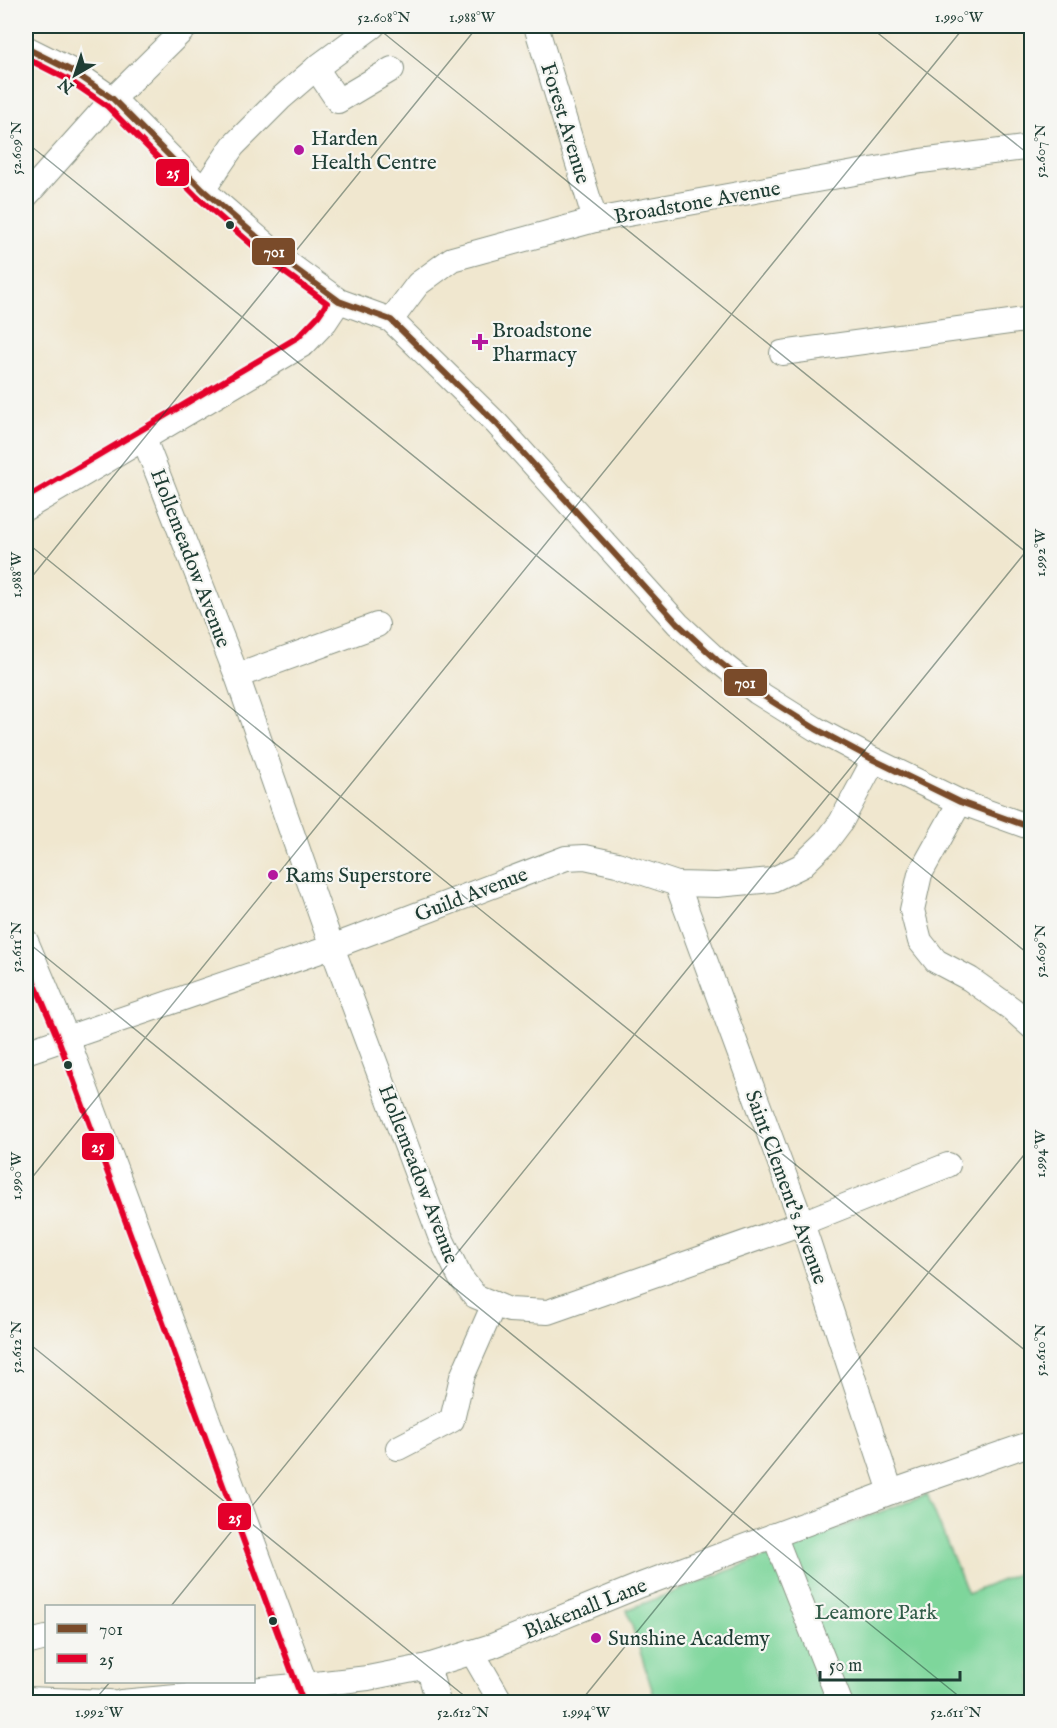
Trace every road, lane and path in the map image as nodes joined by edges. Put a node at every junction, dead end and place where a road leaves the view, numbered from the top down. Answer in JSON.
{"nodes":[{"id":1,"x":187,"y":26,"type":"edge"},
{"id":2,"x":373,"y":26,"type":"edge"},
{"id":3,"x":536,"y":26,"type":"edge"},
{"id":4,"x":26,"y":48,"type":"edge"},
{"id":5,"x":316,"y":68,"type":"junction"},
{"id":6,"x":392,"y":69,"type":"dead end"},
{"id":7,"x":113,"y":99,"type":"junction"},
{"id":8,"x":1032,"y":147,"type":"edge"},
{"id":9,"x":202,"y":190,"type":"junction"},
{"id":10,"x":26,"y":196,"type":"edge"},
{"id":11,"x":595,"y":220,"type":"junction"},
{"id":12,"x":339,"y":301,"type":"junction"},
{"id":13,"x":1032,"y":319,"type":"edge"},
{"id":14,"x":391,"y":320,"type":"junction"},
{"id":15,"x":782,"y":353,"type":"dead end"},
{"id":16,"x":144,"y":439,"type":"junction"},
{"id":17,"x":26,"y":508,"type":"edge"},
{"id":18,"x":377,"y":625,"type":"dead end"},
{"id":19,"x":237,"y":676,"type":"junction"},
{"id":20,"x":874,"y":760,"type":"junction"},
{"id":21,"x":960,"y":802,"type":"junction"},
{"id":22,"x":1032,"y":828,"type":"edge"},
{"id":23,"x":677,"y":884,"type":"junction"},
{"id":24,"x":26,"y":941,"type":"edge"},
{"id":25,"x":332,"y":947,"type":"junction"},
{"id":26,"x":1032,"y":1027,"type":"edge"},
{"id":27,"x":67,"y":1038,"type":"junction"},
{"id":28,"x":26,"y":1052,"type":"edge"},
{"id":29,"x":948,"y":1165,"type":"dead end"},
{"id":30,"x":802,"y":1222,"type":"junction"},
{"id":31,"x":494,"y":1304,"type":"junction"},
{"id":32,"x":1032,"y":1443,"type":"edge"},
{"id":33,"x":398,"y":1448,"type":"dead end"},
{"id":34,"x":891,"y":1492,"type":"junction"},
{"id":35,"x":774,"y":1535,"type":"junction"},
{"id":36,"x":45,"y":1638,"type":"edge"},
{"id":37,"x":26,"y":1643,"type":"edge"},
{"id":38,"x":472,"y":1652,"type":"junction"},
{"id":39,"x":428,"y":1666,"type":"junction"},
{"id":40,"x":309,"y":1694,"type":"edge"},
{"id":41,"x":26,"y":1699,"type":"edge"},
{"id":42,"x":109,"y":1702,"type":"edge"},
{"id":43,"x":122,"y":1702,"type":"edge"},
{"id":44,"x":438,"y":1702,"type":"edge"},
{"id":45,"x":501,"y":1702,"type":"edge"},
{"id":46,"x":840,"y":1702,"type":"edge"}],
"edges":[{"from":1,"to":7,"type":"street"},
{"from":2,"to":5,"type":"street"},
{"from":3,"to":11,"type":"street","name":"Forest Avenue"},
{"from":4,"to":7,"type":"street"},
{"from":5,"to":6,"type":"street"},
{"from":5,"to":9,"type":"street"},
{"from":7,"to":9,"type":"street"},
{"from":7,"to":10,"type":"street"},
{"from":8,"to":11,"type":"street","name":"Broadstone Avenue"},
{"from":9,"to":12,"type":"street"},
{"from":11,"to":14,"type":"street","name":"Broadstone Avenue"},
{"from":12,"to":14,"type":"street"},
{"from":12,"to":16,"type":"street"},
{"from":13,"to":15,"type":"street"},
{"from":14,"to":20,"type":"street"},
{"from":16,"to":17,"type":"street"},
{"from":16,"to":19,"type":"street","name":"Hollemeadow Avenue"},
{"from":18,"to":19,"type":"street"},
{"from":19,"to":25,"type":"street","name":"Hollemeadow Avenue"},
{"from":20,"to":21,"type":"street"},
{"from":20,"to":23,"type":"street","name":"Guild Avenue"},
{"from":21,"to":22,"type":"street"},
{"from":21,"to":26,"type":"street"},
{"from":23,"to":25,"type":"street","name":"Guild Avenue"},
{"from":23,"to":30,"type":"street","name":"Saint Clement's Avenue"},
{"from":24,"to":27,"type":"street"},
{"from":25,"to":27,"type":"street","name":"Guild Avenue"},
{"from":25,"to":31,"type":"street","name":"Hollemeadow Avenue"},
{"from":27,"to":28,"type":"street","name":"Guild Avenue"},
{"from":27,"to":40,"type":"street"},
{"from":29,"to":30,"type":"street","name":"Hollemeadow Avenue"},
{"from":30,"to":31,"type":"street","name":"Hollemeadow Avenue"},
{"from":30,"to":34,"type":"street","name":"Saint Clement's Avenue"},
{"from":31,"to":33,"type":"street"},
{"from":32,"to":34,"type":"street","name":"Blakenall Lane"},
{"from":34,"to":35,"type":"street","name":"Blakenall Lane"},
{"from":35,"to":38,"type":"street","name":"Blakenall Lane"},
{"from":35,"to":46,"type":"street"},
{"from":36,"to":37,"type":"street"},
{"from":38,"to":39,"type":"street","name":"Blakenall Lane"},
{"from":38,"to":45,"type":"street"},
{"from":39,"to":40,"type":"street","name":"Blakenall Lane"},
{"from":39,"to":44,"type":"street"},
{"from":40,"to":43,"type":"street","name":"Blakenall Lane"},
{"from":41,"to":42,"type":"street"}]}
